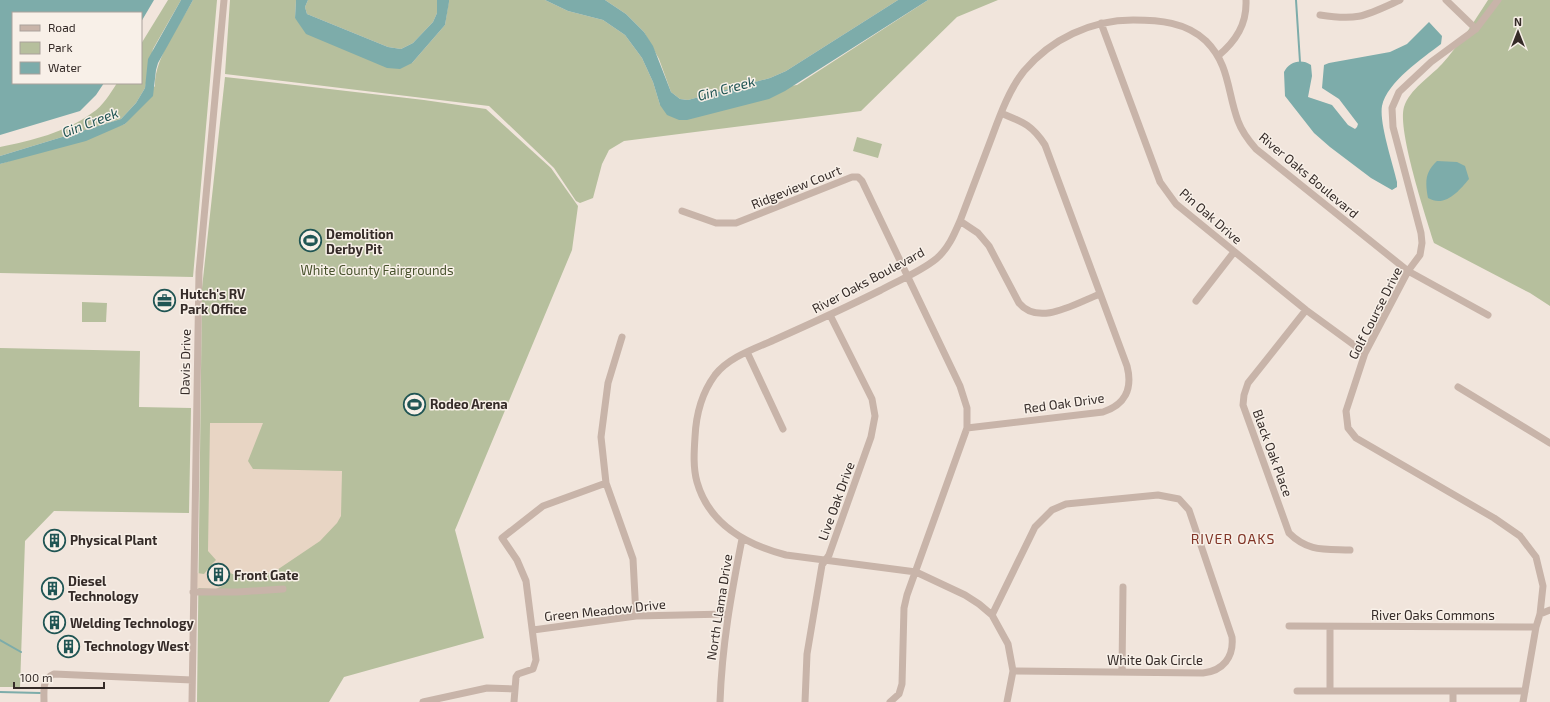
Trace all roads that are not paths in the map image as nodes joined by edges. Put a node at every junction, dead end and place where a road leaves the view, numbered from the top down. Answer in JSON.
{"nodes":[{"id":1,"x":224,"y":0,"type":"edge"},
{"id":2,"x":1246,"y":0,"type":"edge"},
{"id":3,"x":1400,"y":0,"type":"edge"},
{"id":4,"x":1446,"y":0,"type":"edge"},
{"id":5,"x":1498,"y":0,"type":"edge"},
{"id":6,"x":1320,"y":15,"type":"dead end"},
{"id":7,"x":1101,"y":23,"type":"junction"},
{"id":8,"x":1476,"y":29,"type":"junction"},
{"id":9,"x":1218,"y":56,"type":"junction"},
{"id":10,"x":1001,"y":113,"type":"junction"},
{"id":11,"x":682,"y":211,"type":"dead end"},
{"id":12,"x":960,"y":221,"type":"junction"},
{"id":13,"x":1234,"y":252,"type":"junction"},
{"id":14,"x":1408,"y":271,"type":"junction"},
{"id":15,"x":909,"y":276,"type":"junction"},
{"id":16,"x":1100,"y":294,"type":"junction"},
{"id":17,"x":1196,"y":301,"type":"dead end"},
{"id":18,"x":1306,"y":310,"type":"junction"},
{"id":19,"x":830,"y":315,"type":"junction"},
{"id":20,"x":1488,"y":315,"type":"dead end"},
{"id":21,"x":622,"y":338,"type":"dead end"},
{"id":22,"x":747,"y":352,"type":"junction"},
{"id":23,"x":1365,"y":353,"type":"junction"},
{"id":24,"x":1458,"y":387,"type":"dead end"},
{"id":25,"x":967,"y":428,"type":"junction"},
{"id":26,"x":783,"y":429,"type":"dead end"},
{"id":27,"x":1550,"y":443,"type":"edge"},
{"id":28,"x":606,"y":483,"type":"junction"},
{"id":29,"x":742,"y":540,"type":"junction"},
{"id":30,"x":1350,"y":550,"type":"dead end"},
{"id":31,"x":825,"y":560,"type":"junction"},
{"id":32,"x":916,"y":572,"type":"junction"},
{"id":33,"x":1123,"y":587,"type":"dead end"},
{"id":34,"x":283,"y":588,"type":"dead end"},
{"id":35,"x":193,"y":592,"type":"junction"},
{"id":36,"x":1550,"y":610,"type":"edge"},
{"id":37,"x":727,"y":614,"type":"junction"},
{"id":38,"x":1540,"y":614,"type":"junction"},
{"id":39,"x":992,"y":615,"type":"junction"},
{"id":40,"x":636,"y":616,"type":"junction"},
{"id":41,"x":1289,"y":626,"type":"dead end"},
{"id":42,"x":1330,"y":626,"type":"junction"},
{"id":43,"x":1536,"y":627,"type":"junction"},
{"id":44,"x":533,"y":630,"type":"junction"},
{"id":45,"x":1013,"y":671,"type":"junction"},
{"id":46,"x":1122,"y":672,"type":"junction"},
{"id":47,"x":192,"y":680,"type":"junction"},
{"id":48,"x":514,"y":689,"type":"junction"},
{"id":49,"x":1296,"y":691,"type":"dead end"},
{"id":50,"x":1330,"y":691,"type":"junction"},
{"id":51,"x":1453,"y":691,"type":"junction"},
{"id":52,"x":1525,"y":692,"type":"junction"},
{"id":53,"x":44,"y":702,"type":"edge"},
{"id":54,"x":192,"y":702,"type":"edge"},
{"id":55,"x":423,"y":702,"type":"edge"},
{"id":56,"x":514,"y":702,"type":"edge"},
{"id":57,"x":720,"y":702,"type":"edge"},
{"id":58,"x":806,"y":702,"type":"edge"},
{"id":59,"x":890,"y":702,"type":"edge"},
{"id":60,"x":1007,"y":702,"type":"edge"},
{"id":61,"x":1453,"y":702,"type":"edge"},
{"id":62,"x":1523,"y":702,"type":"edge"}],
"edges":[{"from":1,"to":35,"type":"street","name":"Davis Drive"},
{"from":2,"to":9,"type":"street"},
{"from":3,"to":6,"type":"street"},
{"from":4,"to":8,"type":"street"},
{"from":5,"to":8,"type":"street","name":"Golf Course Drive"},
{"from":7,"to":9,"type":"street","name":"River Oaks Boulevard"},
{"from":7,"to":10,"type":"street","name":"River Oaks Boulevard"},
{"from":7,"to":13,"type":"street","name":"Pin Oak Drive"},
{"from":8,"to":14,"type":"street","name":"Golf Course Drive"},
{"from":9,"to":14,"type":"street","name":"River Oaks Boulevard"},
{"from":10,"to":12,"type":"street","name":"River Oaks Boulevard"},
{"from":10,"to":16,"type":"street","name":"Red Oak Drive"},
{"from":11,"to":15,"type":"street","name":"Ridgeview Court"},
{"from":12,"to":15,"type":"street","name":"River Oaks Boulevard"},
{"from":12,"to":16,"type":"street"},
{"from":13,"to":17,"type":"street"},
{"from":13,"to":18,"type":"street","name":"Pin Oak Drive"},
{"from":14,"to":20,"type":"street","name":"River Oaks Boulevard"},
{"from":14,"to":23,"type":"street","name":"Golf Course Drive"},
{"from":15,"to":19,"type":"street","name":"River Oaks Boulevard"},
{"from":15,"to":25,"type":"street"},
{"from":16,"to":25,"type":"street","name":"Red Oak Drive"},
{"from":18,"to":23,"type":"street","name":"Pin Oak Drive"},
{"from":18,"to":30,"type":"street","name":"Black Oak Place"},
{"from":19,"to":22,"type":"street","name":"River Oaks Boulevard"},
{"from":19,"to":31,"type":"street","name":"Live Oak Drive"},
{"from":21,"to":28,"type":"street"},
{"from":22,"to":26,"type":"street"},
{"from":22,"to":29,"type":"street","name":"River Oaks Boulevard"},
{"from":23,"to":38,"type":"street","name":"Golf Course Drive"},
{"from":24,"to":27,"type":"street"},
{"from":25,"to":32,"type":"street"},
{"from":28,"to":40,"type":"street"},
{"from":28,"to":44,"type":"street"},
{"from":29,"to":31,"type":"street","name":"River Oaks Boulevard"},
{"from":29,"to":37,"type":"street","name":"North Llama Drive"},
{"from":31,"to":32,"type":"street","name":"River Oaks Boulevard"},
{"from":31,"to":58,"type":"street","name":"Live Oak Drive"},
{"from":32,"to":39,"type":"street","name":"River Oaks Boulevard"},
{"from":32,"to":59,"type":"street"},
{"from":33,"to":46,"type":"street"},
{"from":34,"to":35,"type":"street"},
{"from":35,"to":47,"type":"street","name":"Davis Drive"},
{"from":36,"to":38,"type":"street"},
{"from":37,"to":40,"type":"street","name":"Green Meadow Drive"},
{"from":37,"to":57,"type":"street","name":"North Llama Drive"},
{"from":38,"to":43,"type":"street","name":"Golf Course Drive"},
{"from":39,"to":45,"type":"street","name":"River Oaks Boulevard"},
{"from":39,"to":46,"type":"street","name":"White Oak Circle"},
{"from":40,"to":44,"type":"street","name":"Green Meadow Drive"},
{"from":41,"to":42,"type":"street","name":"River Oaks Commons"},
{"from":42,"to":43,"type":"street","name":"River Oaks Commons"},
{"from":42,"to":50,"type":"street"},
{"from":43,"to":52,"type":"street","name":"Golf Course Drive"},
{"from":44,"to":48,"type":"street"},
{"from":45,"to":46,"type":"street","name":"White Oak Circle"},
{"from":45,"to":60,"type":"street","name":"River Oaks Boulevard"},
{"from":47,"to":53,"type":"street"},
{"from":47,"to":54,"type":"street","name":"Davis Drive"},
{"from":48,"to":55,"type":"street"},
{"from":48,"to":56,"type":"street"},
{"from":49,"to":50,"type":"street"},
{"from":50,"to":51,"type":"street"},
{"from":51,"to":52,"type":"street"},
{"from":51,"to":61,"type":"street"},
{"from":52,"to":62,"type":"street","name":"Golf Course Drive"}]}
